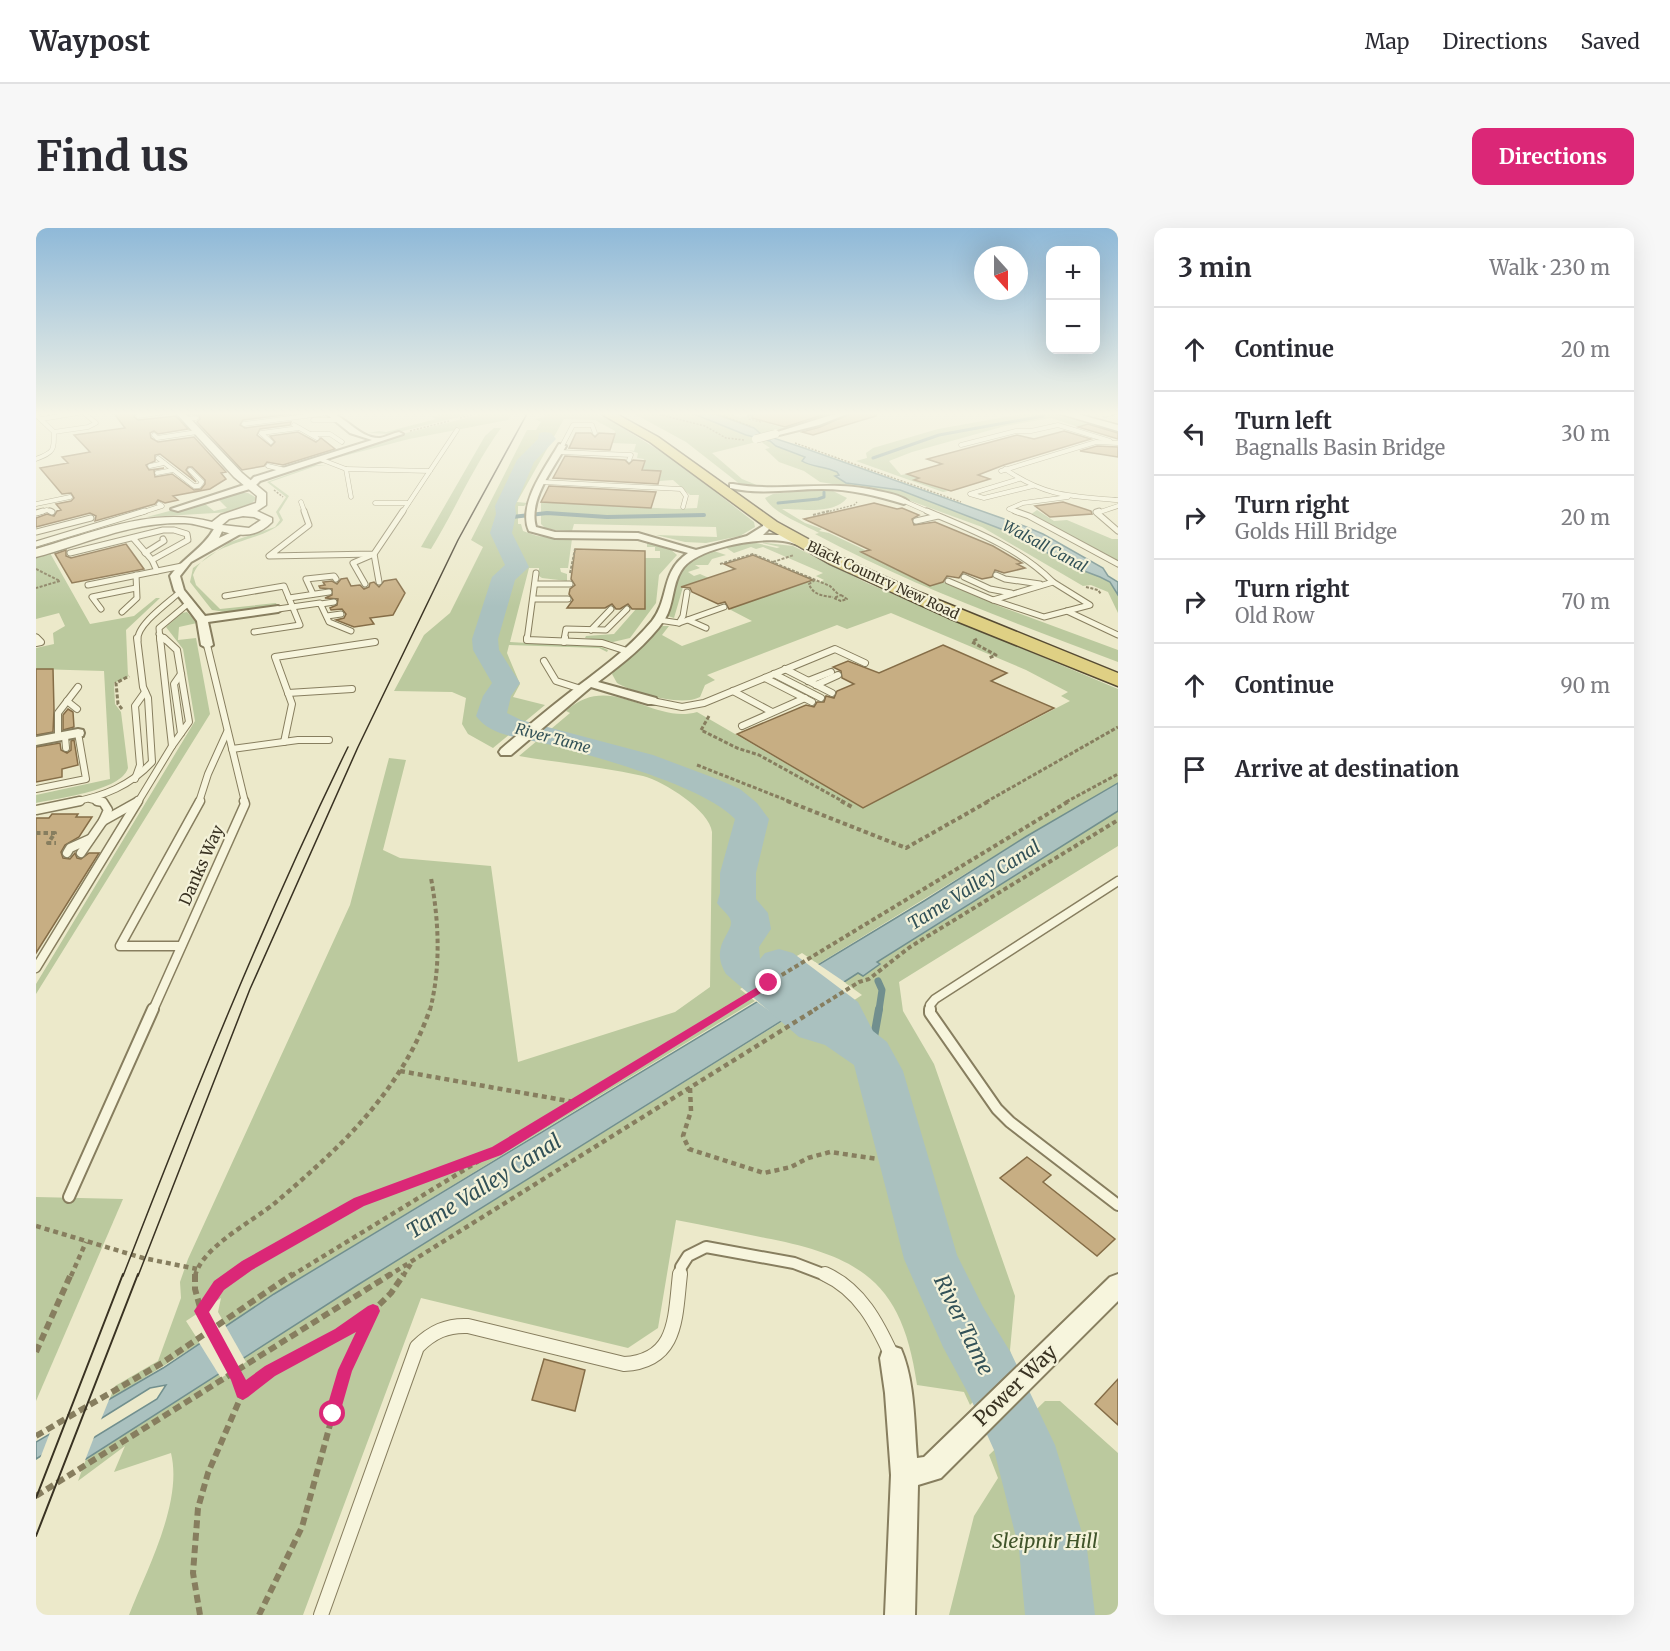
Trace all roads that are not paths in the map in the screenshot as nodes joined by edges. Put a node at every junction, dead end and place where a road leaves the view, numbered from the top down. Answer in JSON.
{"nodes":[{"id":1,"x":183,"y":477,"type":"edge"},
{"id":2,"x":197,"y":477,"type":"edge"},
{"id":3,"x":241,"y":477,"type":"edge"},
{"id":4,"x":264,"y":477,"type":"edge"},
{"id":5,"x":347,"y":477,"type":"edge"},
{"id":6,"x":425,"y":477,"type":"edge"},
{"id":7,"x":546,"y":477,"type":"edge"},
{"id":8,"x":570,"y":477,"type":"dead end"},
{"id":9,"x":708,"y":477,"type":"edge"},
{"id":10,"x":719,"y":477,"type":"edge"},
{"id":11,"x":1015,"y":477,"type":"edge"},
{"id":12,"x":590,"y":478,"type":"dead end"},
{"id":13,"x":602,"y":478,"type":"dead end"},
{"id":14,"x":1019,"y":479,"type":"junction"},
{"id":15,"x":633,"y":480,"type":"dead end"},
{"id":16,"x":645,"y":480,"type":"dead end"},
{"id":17,"x":543,"y":482,"type":"junction"},
{"id":18,"x":569,"y":483,"type":"junction"},
{"id":19,"x":587,"y":484,"type":"junction"},
{"id":20,"x":594,"y":484,"type":"junction"},
{"id":21,"x":600,"y":485,"type":"junction"},
{"id":22,"x":606,"y":485,"type":"junction"},
{"id":23,"x":195,"y":486,"type":"junction"},
{"id":24,"x":250,"y":486,"type":"junction"},
{"id":25,"x":631,"y":486,"type":"junction"},
{"id":26,"x":733,"y":486,"type":"junction"},
{"id":27,"x":1034,"y":486,"type":"junction"},
{"id":28,"x":644,"y":487,"type":"junction"},
{"id":29,"x":659,"y":488,"type":"junction"},
{"id":30,"x":568,"y":490,"type":"dead end"},
{"id":31,"x":770,"y":490,"type":"junction"},
{"id":32,"x":591,"y":491,"type":"dead end"},
{"id":33,"x":604,"y":492,"type":"dead end"},
{"id":34,"x":644,"y":494,"type":"dead end"},
{"id":35,"x":657,"y":494,"type":"dead end"},
{"id":36,"x":1068,"y":496,"type":"junction"},
{"id":37,"x":70,"y":497,"type":"dead end"},
{"id":38,"x":351,"y":497,"type":"dead end"},
{"id":39,"x":209,"y":498,"type":"junction"},
{"id":40,"x":756,"y":500,"type":"dead end"},
{"id":41,"x":904,"y":501,"type":"joint"},
{"id":42,"x":44,"y":502,"type":"junction"},
{"id":43,"x":301,"y":502,"type":"dead end"},
{"id":44,"x":1117,"y":502,"type":"edge"},
{"id":45,"x":36,"y":504,"type":"edge"},
{"id":46,"x":159,"y":504,"type":"dead end"},
{"id":47,"x":375,"y":504,"type":"dead end"},
{"id":48,"x":407,"y":504,"type":"junction"},
{"id":49,"x":676,"y":504,"type":"dead end"},
{"id":50,"x":58,"y":506,"type":"dead end"},
{"id":51,"x":270,"y":507,"type":"junction"},
{"id":52,"x":50,"y":509,"type":"junction"},
{"id":53,"x":137,"y":509,"type":"dead end"},
{"id":54,"x":175,"y":509,"type":"dead end"},
{"id":55,"x":115,"y":512,"type":"dead end"},
{"id":56,"x":222,"y":513,"type":"junction"},
{"id":57,"x":37,"y":514,"type":"edge"},
{"id":58,"x":239,"y":514,"type":"junction"},
{"id":59,"x":938,"y":516,"type":"junction"},
{"id":60,"x":130,"y":520,"type":"junction"},
{"id":61,"x":916,"y":521,"type":"dead end"},
{"id":62,"x":767,"y":522,"type":"junction"},
{"id":63,"x":102,"y":524,"type":"junction"},
{"id":64,"x":216,"y":527,"type":"junction"},
{"id":65,"x":1118,"y":531,"type":"edge"},
{"id":66,"x":36,"y":532,"type":"edge"},
{"id":67,"x":238,"y":532,"type":"junction"},
{"id":68,"x":133,"y":538,"type":"junction"},
{"id":69,"x":746,"y":538,"type":"junction"},
{"id":70,"x":163,"y":539,"type":"dead end"},
{"id":71,"x":39,"y":548,"type":"edge"},
{"id":72,"x":205,"y":549,"type":"junction"},
{"id":73,"x":800,"y":549,"type":"junction"},
{"id":74,"x":70,"y":553,"type":"dead end"},
{"id":75,"x":145,"y":553,"type":"junction"},
{"id":76,"x":697,"y":553,"type":"junction"},
{"id":77,"x":374,"y":554,"type":"junction"},
{"id":78,"x":152,"y":560,"type":"junction"},
{"id":79,"x":1118,"y":564,"type":"edge"},
{"id":80,"x":182,"y":567,"type":"junction"},
{"id":81,"x":156,"y":571,"type":"junction"},
{"id":82,"x":537,"y":573,"type":"dead end"},
{"id":83,"x":132,"y":575,"type":"junction"},
{"id":84,"x":996,"y":575,"type":"dead end"},
{"id":85,"x":964,"y":577,"type":"dead end"},
{"id":86,"x":988,"y":578,"type":"dead end"},
{"id":87,"x":336,"y":579,"type":"dead end"},
{"id":88,"x":956,"y":579,"type":"dead end"},
{"id":89,"x":948,"y":581,"type":"dead end"},
{"id":90,"x":91,"y":582,"type":"dead end"},
{"id":91,"x":379,"y":582,"type":"dead end"},
{"id":92,"x":1053,"y":582,"type":"junction"},
{"id":93,"x":365,"y":584,"type":"dead end"},
{"id":94,"x":535,"y":584,"type":"junction"},
{"id":95,"x":570,"y":584,"type":"dead end"},
{"id":96,"x":1044,"y":585,"type":"junction"},
{"id":97,"x":136,"y":588,"type":"junction"},
{"id":98,"x":1034,"y":588,"type":"junction"},
{"id":99,"x":180,"y":592,"type":"junction"},
{"id":100,"x":328,"y":592,"type":"dead end"},
{"id":101,"x":687,"y":592,"type":"dead end"},
{"id":102,"x":313,"y":594,"type":"junction"},
{"id":103,"x":1013,"y":594,"type":"junction"},
{"id":104,"x":225,"y":596,"type":"dead end"},
{"id":105,"x":1002,"y":597,"type":"junction"},
{"id":106,"x":289,"y":598,"type":"junction"},
{"id":107,"x":533,"y":599,"type":"junction"},
{"id":108,"x":568,"y":599,"type":"dead end"},
{"id":109,"x":993,"y":600,"type":"junction"},
{"id":110,"x":190,"y":602,"type":"junction"},
{"id":111,"x":334,"y":602,"type":"dead end"},
{"id":112,"x":714,"y":602,"type":"dead end"},
{"id":113,"x":321,"y":604,"type":"junction"},
{"id":114,"x":293,"y":607,"type":"junction"},
{"id":115,"x":724,"y":607,"type":"dead end"},
{"id":116,"x":100,"y":609,"type":"dead end"},
{"id":117,"x":278,"y":609,"type":"joint"},
{"id":118,"x":611,"y":609,"type":"dead end"},
{"id":119,"x":627,"y":609,"type":"dead end"},
{"id":120,"x":1067,"y":611,"type":"junction"},
{"id":121,"x":122,"y":612,"type":"dead end"},
{"id":122,"x":341,"y":614,"type":"dead end"},
{"id":123,"x":327,"y":616,"type":"junction"},
{"id":124,"x":700,"y":616,"type":"junction"},
{"id":125,"x":202,"y":620,"type":"junction"},
{"id":126,"x":688,"y":620,"type":"junction"},
{"id":127,"x":658,"y":621,"type":"junction"},
{"id":128,"x":679,"y":623,"type":"junction"},
{"id":129,"x":706,"y":628,"type":"dead end"},
{"id":130,"x":591,"y":630,"type":"junction"},
{"id":131,"x":351,"y":631,"type":"dead end"},
{"id":132,"x":254,"y":632,"type":"dead end"},
{"id":133,"x":159,"y":634,"type":"junction"},
{"id":134,"x":1118,"y":635,"type":"edge"},
{"id":135,"x":36,"y":637,"type":"edge"},
{"id":136,"x":375,"y":642,"type":"dead end"},
{"id":137,"x":564,"y":642,"type":"junction"},
{"id":138,"x":36,"y":643,"type":"edge"},
{"id":139,"x":207,"y":645,"type":"joint"},
{"id":140,"x":627,"y":651,"type":"junction"},
{"id":141,"x":544,"y":661,"type":"dead end"},
{"id":142,"x":865,"y":663,"type":"dead end"},
{"id":143,"x":1118,"y":666,"type":"edge"},
{"id":144,"x":785,"y":669,"type":"junction"},
{"id":145,"x":831,"y":672,"type":"dead end"},
{"id":146,"x":774,"y":674,"type":"junction"},
{"id":147,"x":838,"y":675,"type":"dead end"},
{"id":148,"x":765,"y":678,"type":"junction"},
{"id":149,"x":1118,"y":680,"type":"edge"},
{"id":150,"x":808,"y":681,"type":"junction"},
{"id":151,"x":816,"y":685,"type":"junction"},
{"id":152,"x":585,"y":686,"type":"junction"},
{"id":153,"x":78,"y":687,"type":"dead end"},
{"id":154,"x":352,"y":689,"type":"dead end"},
{"id":155,"x":732,"y":691,"type":"junction"},
{"id":156,"x":145,"y":692,"type":"junction"},
{"id":157,"x":288,"y":693,"type":"junction"},
{"id":158,"x":832,"y":693,"type":"dead end"},
{"id":159,"x":805,"y":698,"type":"junction"},
{"id":160,"x":821,"y":698,"type":"dead end"},
{"id":161,"x":67,"y":701,"type":"junction"},
{"id":162,"x":652,"y":701,"type":"joint"},
{"id":163,"x":812,"y":702,"type":"dead end"},
{"id":164,"x":77,"y":709,"type":"dead end"},
{"id":165,"x":772,"y":712,"type":"junction"},
{"id":166,"x":741,"y":726,"type":"dead end"},
{"id":167,"x":228,"y":731,"type":"junction"},
{"id":168,"x":67,"y":739,"type":"junction"},
{"id":169,"x":329,"y":740,"type":"dead end"},
{"id":170,"x":36,"y":741,"type":"edge"},
{"id":171,"x":284,"y":742,"type":"junction"},
{"id":172,"x":172,"y":746,"type":"junction"},
{"id":173,"x":232,"y":749,"type":"junction"},
{"id":174,"x":506,"y":752,"type":"dead end"},
{"id":175,"x":135,"y":780,"type":"junction"},
{"id":176,"x":36,"y":789,"type":"edge"},
{"id":177,"x":84,"y":799,"type":"junction"},
{"id":178,"x":138,"y":802,"type":"junction"},
{"id":179,"x":36,"y":810,"type":"edge"},
{"id":180,"x":103,"y":821,"type":"junction"},
{"id":181,"x":91,"y":838,"type":"junction"},
{"id":182,"x":67,"y":853,"type":"dead end"},
{"id":183,"x":81,"y":853,"type":"dead end"},
{"id":184,"x":1118,"y":881,"type":"edge"},
{"id":185,"x":182,"y":946,"type":"junction"},
{"id":186,"x":36,"y":968,"type":"edge"},
{"id":187,"x":69,"y":1197,"type":"dead end"},
{"id":188,"x":1118,"y":1205,"type":"edge"},
{"id":189,"x":1118,"y":1285,"type":"edge"},
{"id":190,"x":892,"y":1358,"type":"joint"},
{"id":191,"x":905,"y":1475,"type":"junction"},
{"id":192,"x":321,"y":1615,"type":"edge"},
{"id":193,"x":900,"y":1615,"type":"edge"}],
"edges":[{"from":1,"to":23,"type":"lane"},
{"from":2,"to":23,"type":"lane"},
{"from":3,"to":24,"type":"street"},
{"from":4,"to":24,"type":"street"},
{"from":5,"to":38,"type":"lane"},
{"from":6,"to":48,"type":"lane"},
{"from":7,"to":17,"type":"street"},
{"from":8,"to":18,"type":"lane"},
{"from":9,"to":62,"type":"highway","name":"Black Country New Road"},
{"from":10,"to":26,"type":"highway","name":"Black Country New Road"},
{"from":11,"to":14,"type":"lane"},
{"from":12,"to":19,"type":"lane"},
{"from":13,"to":21,"type":"lane"},
{"from":14,"to":27,"type":"lane"},
{"from":14,"to":27,"type":"lane"},
{"from":15,"to":25,"type":"lane"},
{"from":16,"to":28,"type":"lane"},
{"from":17,"to":18,"type":"lane"},
{"from":17,"to":76,"type":"street"},
{"from":18,"to":19,"type":"lane"},
{"from":18,"to":30,"type":"lane"},
{"from":19,"to":20,"type":"lane"},
{"from":20,"to":21,"type":"lane"},
{"from":20,"to":32,"type":"lane"},
{"from":21,"to":22,"type":"lane"},
{"from":22,"to":25,"type":"lane"},
{"from":22,"to":33,"type":"lane"},
{"from":23,"to":39,"type":"street"},
{"from":24,"to":39,"type":"street"},
{"from":24,"to":51,"type":"street"},
{"from":24,"to":58,"type":"street"},
{"from":25,"to":28,"type":"lane"},
{"from":26,"to":31,"type":"street"},
{"from":26,"to":143,"type":"highway","name":"Black Country New Road"},
{"from":27,"to":36,"type":"lane"},
{"from":28,"to":29,"type":"lane"},
{"from":28,"to":34,"type":"lane"},
{"from":29,"to":35,"type":"lane"},
{"from":29,"to":49,"type":"lane"},
{"from":31,"to":40,"type":"street"},
{"from":31,"to":41,"type":"street"},
{"from":36,"to":44,"type":"lane"},
{"from":36,"to":79,"type":"lane"},
{"from":37,"to":42,"type":"lane"},
{"from":39,"to":54,"type":"street"},
{"from":39,"to":56,"type":"street"},
{"from":41,"to":59,"type":"lane"},
{"from":42,"to":45,"type":"lane"},
{"from":42,"to":52,"type":"lane"},
{"from":43,"to":77,"type":"lane"},
{"from":44,"to":65,"type":"lane"},
{"from":46,"to":60,"type":"lane"},
{"from":47,"to":48,"type":"lane"},
{"from":48,"to":77,"type":"lane"},
{"from":50,"to":52,"type":"lane"},
{"from":51,"to":58,"type":"street"},
{"from":51,"to":67,"type":"street"},
{"from":52,"to":57,"type":"lane"},
{"from":53,"to":60,"type":"lane"},
{"from":55,"to":60,"type":"lane"},
{"from":56,"to":58,"type":"street"},
{"from":56,"to":60,"type":"street"},
{"from":56,"to":64,"type":"street"},
{"from":59,"to":61,"type":"lane"},
{"from":59,"to":92,"type":"lane"},
{"from":60,"to":63,"type":"lane"},
{"from":60,"to":64,"type":"street"},
{"from":60,"to":71,"type":"street"},
{"from":62,"to":69,"type":"street"},
{"from":62,"to":73,"type":"highway","name":"Black Country New Road"},
{"from":63,"to":66,"type":"lane"},
{"from":63,"to":71,"type":"lane"},
{"from":64,"to":67,"type":"street"},
{"from":64,"to":72,"type":"street"},
{"from":67,"to":72,"type":"street"},
{"from":68,"to":74,"type":"lane"},
{"from":68,"to":75,"type":"lane"},
{"from":68,"to":78,"type":"lane"},
{"from":69,"to":73,"type":"street"},
{"from":69,"to":76,"type":"street"},
{"from":70,"to":75,"type":"lane"},
{"from":72,"to":80,"type":"street"},
{"from":73,"to":149,"type":"highway","name":"Black Country New Road"},
{"from":75,"to":78,"type":"lane"},
{"from":76,"to":127,"type":"street"},
{"from":77,"to":91,"type":"lane"},
{"from":77,"to":93,"type":"lane"},
{"from":78,"to":81,"type":"lane"},
{"from":80,"to":81,"type":"lane"},
{"from":80,"to":99,"type":"street"},
{"from":81,"to":83,"type":"lane"},
{"from":82,"to":94,"type":"lane"},
{"from":83,"to":90,"type":"lane"},
{"from":83,"to":97,"type":"lane"},
{"from":84,"to":96,"type":"lane"},
{"from":85,"to":103,"type":"lane"},
{"from":86,"to":98,"type":"lane"},
{"from":87,"to":102,"type":"lane"},
{"from":88,"to":105,"type":"lane"},
{"from":89,"to":109,"type":"lane"},
{"from":92,"to":96,"type":"lane"},
{"from":92,"to":120,"type":"lane"},
{"from":94,"to":95,"type":"lane"},
{"from":94,"to":107,"type":"lane"},
{"from":96,"to":98,"type":"lane"},
{"from":97,"to":116,"type":"lane"},
{"from":97,"to":121,"type":"lane"},
{"from":98,"to":103,"type":"lane"},
{"from":99,"to":110,"type":"street","name":"Danks Way"},
{"from":99,"to":156,"type":"lane"},
{"from":100,"to":102,"type":"lane"},
{"from":101,"to":128,"type":"lane"},
{"from":102,"to":106,"type":"lane"},
{"from":103,"to":105,"type":"lane"},
{"from":104,"to":106,"type":"lane"},
{"from":105,"to":109,"type":"lane"},
{"from":106,"to":114,"type":"lane"},
{"from":107,"to":108,"type":"lane"},
{"from":107,"to":137,"type":"lane"},
{"from":109,"to":120,"type":"lane"},
{"from":110,"to":125,"type":"street","name":"Danks Way"},
{"from":110,"to":133,"type":"lane"},
{"from":111,"to":113,"type":"lane"},
{"from":112,"to":124,"type":"lane"},
{"from":113,"to":114,"type":"lane"},
{"from":113,"to":123,"type":"lane"},
{"from":114,"to":117,"type":"lane"},
{"from":114,"to":132,"type":"lane"},
{"from":115,"to":124,"type":"lane"},
{"from":117,"to":125,"type":"street"},
{"from":118,"to":130,"type":"lane"},
{"from":119,"to":130,"type":"lane"},
{"from":120,"to":134,"type":"lane"},
{"from":122,"to":123,"type":"lane"},
{"from":123,"to":131,"type":"lane"},
{"from":124,"to":126,"type":"lane"},
{"from":125,"to":139,"type":"street","name":"Danks Way"},
{"from":126,"to":128,"type":"lane"},
{"from":126,"to":129,"type":"lane"},
{"from":127,"to":128,"type":"lane"},
{"from":127,"to":140,"type":"street"},
{"from":130,"to":137,"type":"lane"},
{"from":133,"to":172,"type":"lane"},
{"from":133,"to":172,"type":"lane"},
{"from":135,"to":138,"type":"lane"},
{"from":136,"to":157,"type":"lane"},
{"from":137,"to":140,"type":"lane"},
{"from":139,"to":167,"type":"lane","name":"Danks Way"},
{"from":140,"to":152,"type":"street"},
{"from":141,"to":152,"type":"lane"},
{"from":142,"to":144,"type":"lane"},
{"from":144,"to":146,"type":"lane"},
{"from":144,"to":150,"type":"lane"},
{"from":145,"to":150,"type":"lane"},
{"from":146,"to":148,"type":"lane"},
{"from":146,"to":160,"type":"lane"},
{"from":147,"to":151,"type":"lane"},
{"from":148,"to":155,"type":"lane"},
{"from":148,"to":159,"type":"lane"},
{"from":150,"to":151,"type":"lane"},
{"from":151,"to":158,"type":"lane"},
{"from":152,"to":162,"type":"street"},
{"from":152,"to":174,"type":"street"},
{"from":153,"to":161,"type":"lane"},
{"from":154,"to":157,"type":"lane"},
{"from":155,"to":162,"type":"lane"},
{"from":155,"to":165,"type":"lane"},
{"from":156,"to":175,"type":"lane"},
{"from":156,"to":175,"type":"lane"},
{"from":157,"to":171,"type":"lane"},
{"from":159,"to":163,"type":"lane"},
{"from":159,"to":165,"type":"lane"},
{"from":161,"to":164,"type":"lane"},
{"from":161,"to":168,"type":"lane"},
{"from":165,"to":166,"type":"lane"},
{"from":167,"to":173,"type":"lane","name":"Danks Way"},
{"from":167,"to":185,"type":"lane"},
{"from":168,"to":170,"type":"street"},
{"from":168,"to":176,"type":"lane"},
{"from":169,"to":171,"type":"lane"},
{"from":171,"to":173,"type":"lane"},
{"from":172,"to":178,"type":"lane"},
{"from":173,"to":185,"type":"lane","name":"Danks Way"},
{"from":175,"to":177,"type":"lane"},
{"from":177,"to":179,"type":"lane"},
{"from":177,"to":180,"type":"lane"},
{"from":178,"to":180,"type":"lane"},
{"from":178,"to":186,"type":"lane"},
{"from":180,"to":181,"type":"lane"},
{"from":181,"to":182,"type":"lane"},
{"from":181,"to":183,"type":"lane"},
{"from":184,"to":188,"type":"lane"},
{"from":185,"to":187,"type":"lane","name":"Danks Way"},
{"from":189,"to":191,"type":"street","name":"Power Way"},
{"from":190,"to":191,"type":"street"},
{"from":190,"to":192,"type":"lane"},
{"from":191,"to":193,"type":"street"}]}
